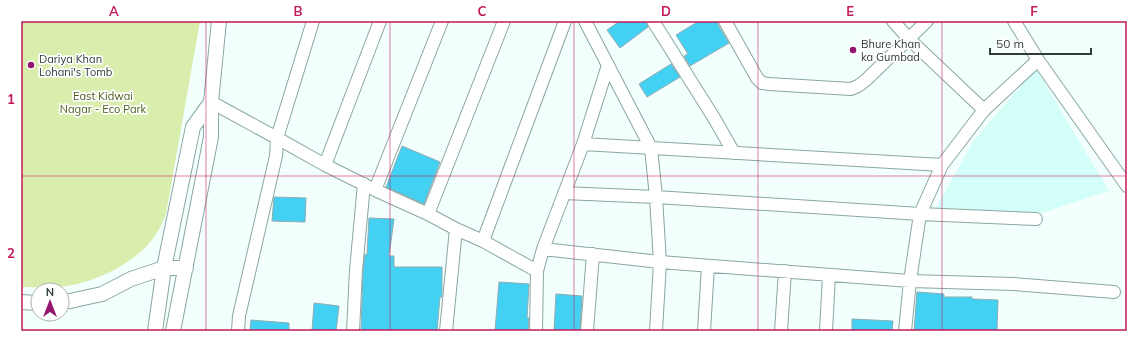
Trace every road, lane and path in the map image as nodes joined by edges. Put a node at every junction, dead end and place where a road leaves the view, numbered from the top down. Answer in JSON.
{"nodes":[{"id":1,"x":219,"y":21,"type":"edge"},
{"id":2,"x":313,"y":21,"type":"edge"},
{"id":3,"x":380,"y":21,"type":"edge"},
{"id":4,"x":442,"y":21,"type":"edge"},
{"id":5,"x":504,"y":21,"type":"edge"},
{"id":6,"x":565,"y":21,"type":"edge"},
{"id":7,"x":585,"y":21,"type":"edge"},
{"id":8,"x":653,"y":21,"type":"edge"},
{"id":9,"x":724,"y":21,"type":"edge"},
{"id":10,"x":893,"y":21,"type":"edge"},
{"id":11,"x":927,"y":21,"type":"edge"},
{"id":12,"x":1014,"y":21,"type":"edge"},
{"id":13,"x":909,"y":39,"type":"junction"},
{"id":14,"x":1038,"y":60,"type":"junction"},
{"id":15,"x":608,"y":65,"type":"junction"},
{"id":16,"x":211,"y":102,"type":"junction"},
{"id":17,"x":984,"y":110,"type":"junction"},
{"id":18,"x":277,"y":138,"type":"junction"},
{"id":19,"x":583,"y":144,"type":"junction"},
{"id":20,"x":651,"y":148,"type":"junction"},
{"id":21,"x":734,"y":153,"type":"junction"},
{"id":22,"x":324,"y":165,"type":"junction"},
{"id":23,"x":942,"y":165,"type":"junction"},
{"id":24,"x":364,"y":184,"type":"junction"},
{"id":25,"x":1127,"y":186,"type":"edge"},
{"id":26,"x":375,"y":190,"type":"junction"},
{"id":27,"x":564,"y":193,"type":"junction"},
{"id":28,"x":656,"y":197,"type":"junction"},
{"id":29,"x":428,"y":214,"type":"junction"},
{"id":30,"x":920,"y":214,"type":"junction"},
{"id":31,"x":1036,"y":219,"type":"dead end"},
{"id":32,"x":456,"y":229,"type":"junction"},
{"id":33,"x":483,"y":241,"type":"junction"},
{"id":34,"x":543,"y":249,"type":"junction"},
{"id":35,"x":593,"y":254,"type":"junction"},
{"id":36,"x":660,"y":262,"type":"junction"},
{"id":37,"x":708,"y":266,"type":"junction"},
{"id":38,"x":164,"y":268,"type":"junction"},
{"id":39,"x":186,"y":268,"type":"junction"},
{"id":40,"x":537,"y":271,"type":"junction"},
{"id":41,"x":785,"y":272,"type":"junction"},
{"id":42,"x":829,"y":275,"type":"junction"},
{"id":43,"x":910,"y":281,"type":"junction"},
{"id":44,"x":1114,"y":292,"type":"dead end"},
{"id":45,"x":70,"y":301,"type":"edge"},
{"id":46,"x":156,"y":331,"type":"edge"},
{"id":47,"x":173,"y":331,"type":"edge"},
{"id":48,"x":238,"y":331,"type":"edge"},
{"id":49,"x":353,"y":331,"type":"edge"},
{"id":50,"x":446,"y":331,"type":"edge"},
{"id":51,"x":536,"y":331,"type":"edge"},
{"id":52,"x":587,"y":331,"type":"edge"},
{"id":53,"x":656,"y":331,"type":"edge"},
{"id":54,"x":704,"y":331,"type":"edge"},
{"id":55,"x":780,"y":331,"type":"edge"},
{"id":56,"x":826,"y":331,"type":"edge"},
{"id":57,"x":906,"y":331,"type":"edge"}],
"edges":[{"from":1,"to":16,"type":"street"},
{"from":2,"to":18,"type":"street"},
{"from":3,"to":22,"type":"street"},
{"from":4,"to":26,"type":"street"},
{"from":5,"to":29,"type":"street"},
{"from":6,"to":33,"type":"street"},
{"from":7,"to":15,"type":"street"},
{"from":8,"to":21,"type":"street"},
{"from":9,"to":13,"type":"street"},
{"from":10,"to":13,"type":"street"},
{"from":11,"to":13,"type":"street"},
{"from":12,"to":14,"type":"street"},
{"from":13,"to":17,"type":"street"},
{"from":14,"to":17,"type":"street"},
{"from":14,"to":25,"type":"street"},
{"from":15,"to":19,"type":"street"},
{"from":15,"to":20,"type":"street"},
{"from":16,"to":18,"type":"street"},
{"from":16,"to":38,"type":"street"},
{"from":16,"to":39,"type":"street"},
{"from":17,"to":23,"type":"street"},
{"from":18,"to":22,"type":"street"},
{"from":18,"to":48,"type":"street"},
{"from":19,"to":20,"type":"street"},
{"from":19,"to":27,"type":"street"},
{"from":20,"to":21,"type":"street"},
{"from":20,"to":28,"type":"street"},
{"from":21,"to":23,"type":"street"},
{"from":22,"to":24,"type":"street"},
{"from":23,"to":30,"type":"street"},
{"from":24,"to":26,"type":"street"},
{"from":24,"to":49,"type":"street"},
{"from":26,"to":29,"type":"street"},
{"from":27,"to":28,"type":"street"},
{"from":27,"to":34,"type":"street"},
{"from":28,"to":30,"type":"street"},
{"from":28,"to":36,"type":"street"},
{"from":29,"to":32,"type":"street"},
{"from":30,"to":31,"type":"street"},
{"from":30,"to":43,"type":"street"},
{"from":32,"to":33,"type":"street"},
{"from":32,"to":50,"type":"street"},
{"from":33,"to":40,"type":"street"},
{"from":34,"to":35,"type":"street"},
{"from":34,"to":40,"type":"street"},
{"from":35,"to":36,"type":"street"},
{"from":35,"to":52,"type":"street"},
{"from":36,"to":37,"type":"street"},
{"from":36,"to":53,"type":"street"},
{"from":37,"to":41,"type":"street"},
{"from":37,"to":54,"type":"street"},
{"from":38,"to":39,"type":"street"},
{"from":38,"to":45,"type":"street"},
{"from":38,"to":46,"type":"street"},
{"from":39,"to":47,"type":"street"},
{"from":40,"to":51,"type":"street"},
{"from":41,"to":42,"type":"street"},
{"from":41,"to":55,"type":"street"},
{"from":42,"to":43,"type":"street"},
{"from":42,"to":56,"type":"street"},
{"from":43,"to":44,"type":"street"},
{"from":43,"to":57,"type":"street"}]}
